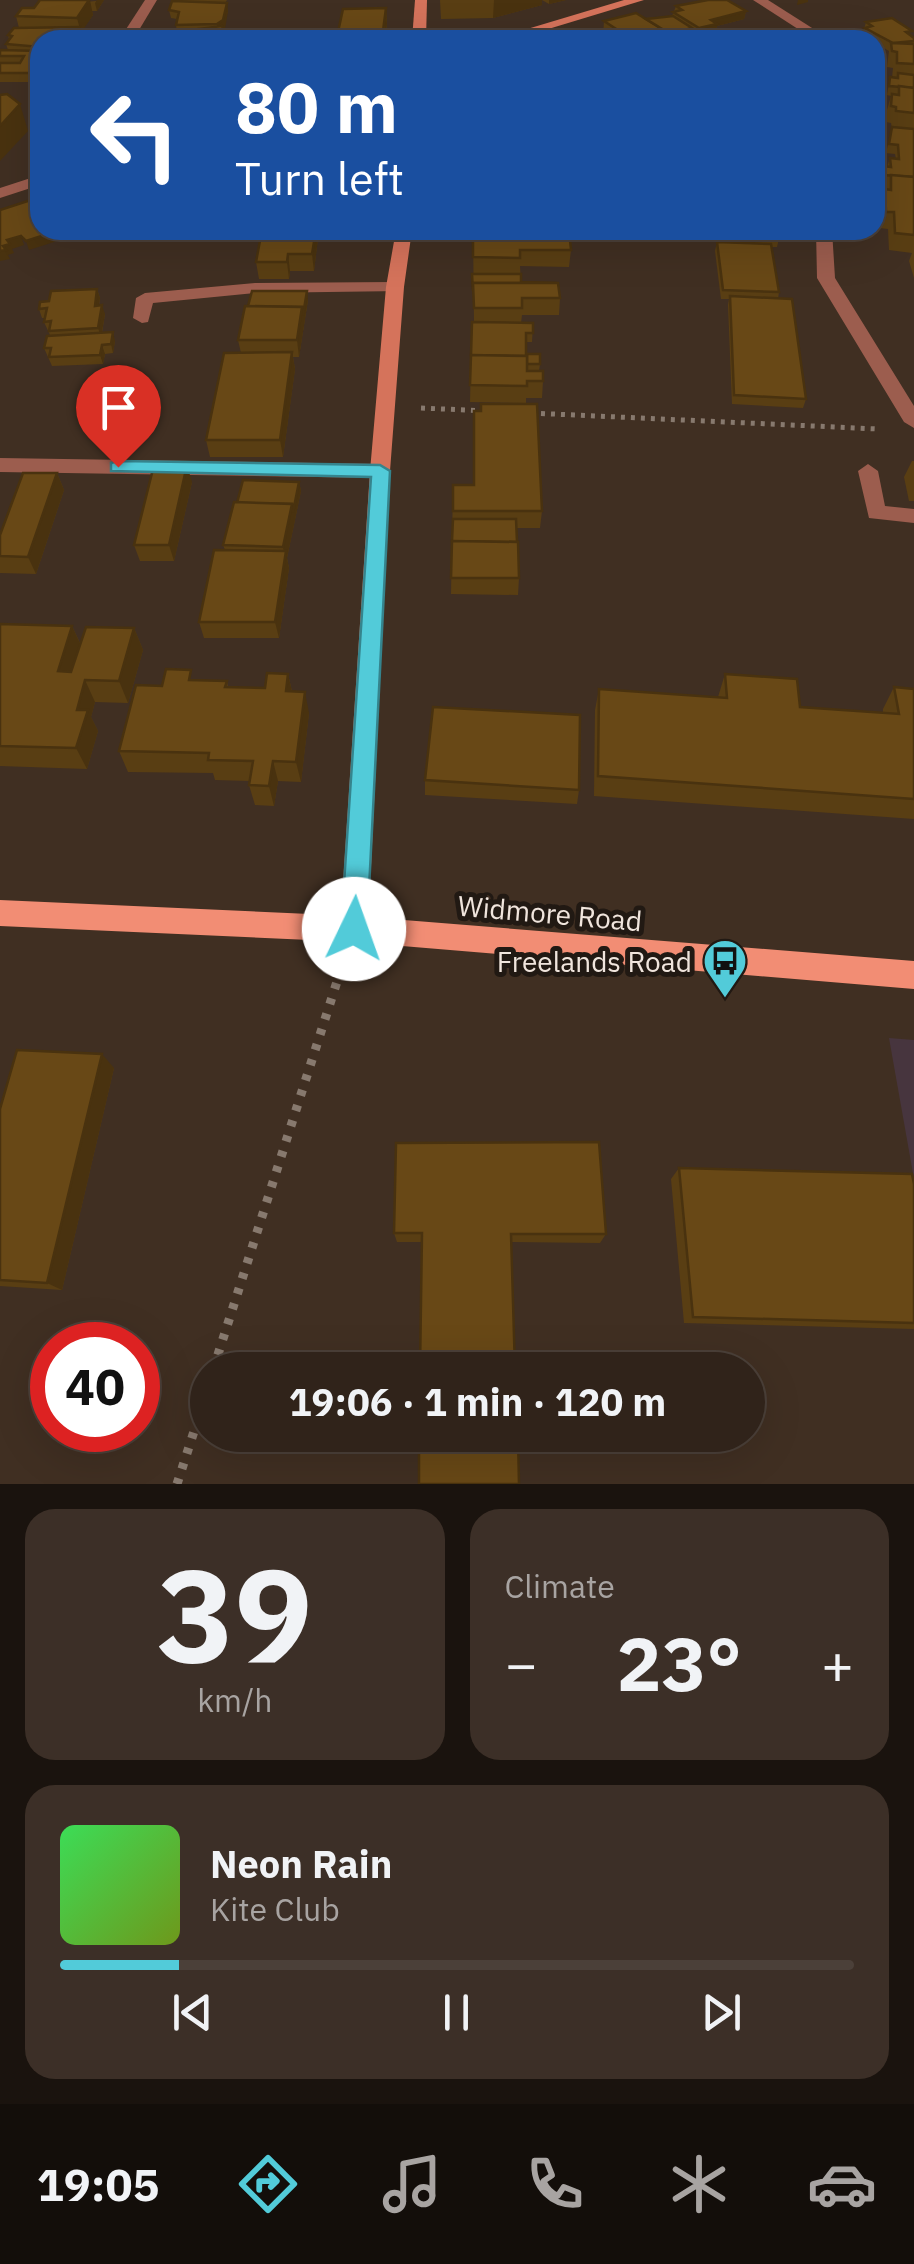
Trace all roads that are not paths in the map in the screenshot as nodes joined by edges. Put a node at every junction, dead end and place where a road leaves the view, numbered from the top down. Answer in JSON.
{"nodes":[{"id":1,"x":151,"y":0,"type":"edge"},
{"id":2,"x":421,"y":0,"type":"edge"},
{"id":3,"x":638,"y":0,"type":"edge"},
{"id":4,"x":758,"y":0,"type":"edge"},
{"id":5,"x":132,"y":30,"type":"edge"},
{"id":6,"x":420,"y":30,"type":"edge"},
{"id":7,"x":532,"y":30,"type":"edge"},
{"id":8,"x":808,"y":30,"type":"edge"},
{"id":9,"x":30,"y":181,"type":"edge"},
{"id":10,"x":0,"y":193,"type":"edge"},
{"id":11,"x":402,"y":240,"type":"edge"},
{"id":12,"x":824,"y":240,"type":"edge"},
{"id":13,"x":395,"y":287,"type":"junction"},
{"id":14,"x":142,"y":318,"type":"dead end"},
{"id":15,"x":914,"y":422,"type":"edge"},
{"id":16,"x":0,"y":465,"type":"edge"},
{"id":17,"x":380,"y":471,"type":"junction"},
{"id":18,"x":868,"y":471,"type":"dead end"},
{"id":19,"x":914,"y":516,"type":"edge"},
{"id":20,"x":0,"y":913,"type":"edge"},
{"id":21,"x":354,"y":929,"type":"junction"},
{"id":22,"x":914,"y":975,"type":"edge"}],
"edges":[{"from":1,"to":5,"type":"street"},
{"from":2,"to":6,"type":"street"},
{"from":3,"to":7,"type":"street"},
{"from":4,"to":8,"type":"street"},
{"from":9,"to":10,"type":"street"},
{"from":11,"to":13,"type":"street"},
{"from":12,"to":15,"type":"street"},
{"from":13,"to":14,"type":"street"},
{"from":13,"to":17,"type":"street"},
{"from":16,"to":17,"type":"street"},
{"from":17,"to":21,"type":"street"},
{"from":18,"to":19,"type":"street"},
{"from":20,"to":21,"type":"main road","name":"Widmore Road"},
{"from":21,"to":22,"type":"main road","name":"Widmore Road"}]}
